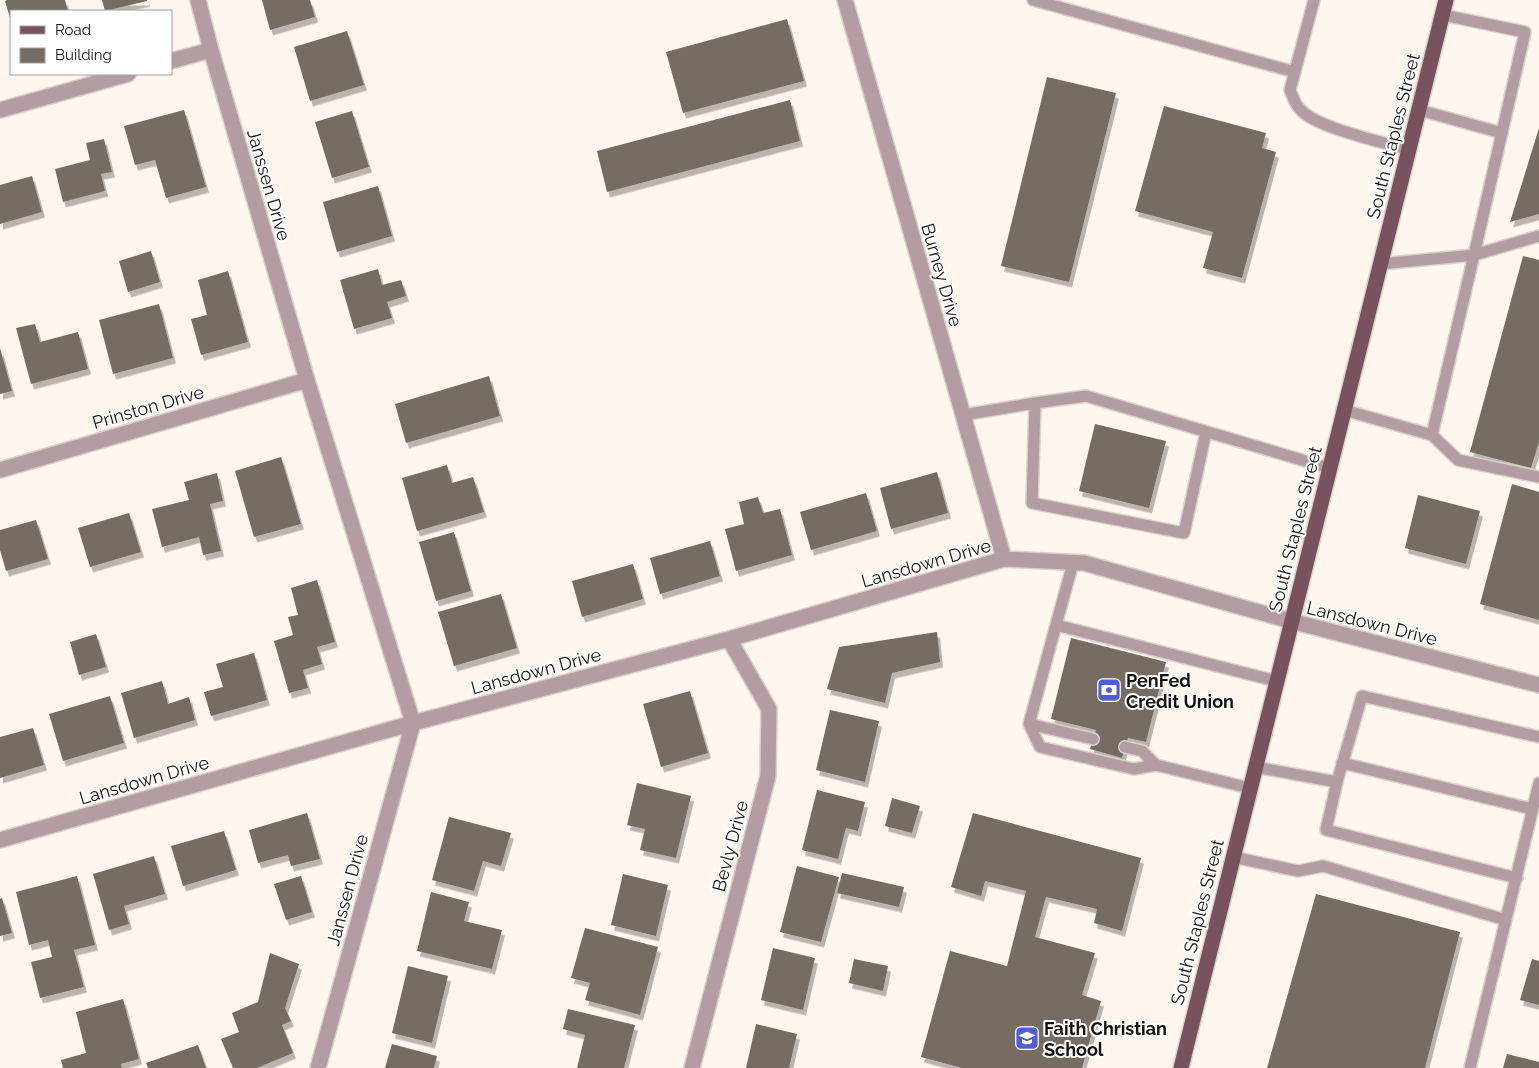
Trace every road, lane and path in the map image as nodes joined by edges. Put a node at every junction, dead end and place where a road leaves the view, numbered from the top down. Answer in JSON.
{"nodes":[{"id":1,"x":198,"y":0,"type":"edge"},
{"id":2,"x":845,"y":0,"type":"edge"},
{"id":3,"x":1033,"y":0,"type":"edge"},
{"id":4,"x":1314,"y":0,"type":"edge"},
{"id":5,"x":1445,"y":7,"type":"edge"},
{"id":6,"x":211,"y":50,"type":"junction"},
{"id":7,"x":172,"y":61,"type":"edge"},
{"id":8,"x":1295,"y":72,"type":"junction"},
{"id":9,"x":124,"y":75,"type":"edge"},
{"id":10,"x":0,"y":110,"type":"edge"},
{"id":11,"x":1419,"y":110,"type":"junction"},
{"id":12,"x":1502,"y":133,"type":"junction"},
{"id":13,"x":1409,"y":150,"type":"junction"},
{"id":14,"x":1539,"y":236,"type":"edge"},
{"id":15,"x":1474,"y":255,"type":"junction"},
{"id":16,"x":1380,"y":264,"type":"junction"},
{"id":17,"x":306,"y":380,"type":"junction"},
{"id":18,"x":1035,"y":403,"type":"junction"},
{"id":19,"x":1344,"y":410,"type":"junction"},
{"id":20,"x":963,"y":415,"type":"junction"},
{"id":21,"x":1206,"y":432,"type":"junction"},
{"id":22,"x":1432,"y":435,"type":"junction"},
{"id":23,"x":1329,"y":468,"type":"junction"},
{"id":24,"x":0,"y":470,"type":"edge"},
{"id":25,"x":1539,"y":477,"type":"edge"},
{"id":26,"x":1004,"y":560,"type":"junction"},
{"id":27,"x":1073,"y":562,"type":"junction"},
{"id":28,"x":1291,"y":621,"type":"junction"},
{"id":29,"x":1056,"y":625,"type":"junction"},
{"id":30,"x":729,"y":639,"type":"junction"},
{"id":31,"x":1276,"y":681,"type":"junction"},
{"id":32,"x":1539,"y":685,"type":"edge"},
{"id":33,"x":413,"y":723,"type":"junction"},
{"id":34,"x":1029,"y":724,"type":"junction"},
{"id":35,"x":1539,"y":737,"type":"edge"},
{"id":36,"x":1093,"y":739,"type":"dead end"},
{"id":37,"x":1125,"y":747,"type":"dead end"},
{"id":38,"x":1342,"y":763,"type":"junction"},
{"id":39,"x":1156,"y":765,"type":"junction"},
{"id":40,"x":1255,"y":768,"type":"junction"},
{"id":41,"x":1337,"y":782,"type":"junction"},
{"id":42,"x":1539,"y":784,"type":"edge"},
{"id":43,"x":1250,"y":788,"type":"junction"},
{"id":44,"x":1532,"y":809,"type":"junction"},
{"id":45,"x":0,"y":840,"type":"edge"},
{"id":46,"x":1233,"y":856,"type":"junction"},
{"id":47,"x":1517,"y":878,"type":"junction"},
{"id":48,"x":1506,"y":920,"type":"junction"},
{"id":49,"x":318,"y":1068,"type":"edge"},
{"id":50,"x":692,"y":1068,"type":"edge"},
{"id":51,"x":1180,"y":1068,"type":"edge"},
{"id":52,"x":1470,"y":1068,"type":"edge"}],
"edges":[{"from":1,"to":6,"type":"street","name":"Janssen Drive"},
{"from":2,"to":20,"type":"street","name":"Burney Drive"},
{"from":3,"to":8,"type":"lane"},
{"from":4,"to":8,"type":"lane"},
{"from":5,"to":11,"type":"main road","name":"South Staples Street"},
{"from":5,"to":12,"type":"lane"},
{"from":6,"to":7,"type":"street"},
{"from":6,"to":17,"type":"street","name":"Janssen Drive"},
{"from":8,"to":13,"type":"lane"},
{"from":9,"to":10,"type":"street"},
{"from":11,"to":12,"type":"lane"},
{"from":11,"to":13,"type":"main road","name":"South Staples Street"},
{"from":12,"to":15,"type":"lane"},
{"from":13,"to":16,"type":"main road","name":"South Staples Street"},
{"from":14,"to":15,"type":"lane"},
{"from":15,"to":16,"type":"lane"},
{"from":15,"to":22,"type":"lane"},
{"from":16,"to":19,"type":"main road","name":"South Staples Street"},
{"from":17,"to":24,"type":"street","name":"Prinston Drive"},
{"from":17,"to":33,"type":"street"},
{"from":18,"to":20,"type":"lane"},
{"from":18,"to":21,"type":"lane"},
{"from":18,"to":21,"type":"lane"},
{"from":19,"to":22,"type":"lane"},
{"from":19,"to":23,"type":"main road","name":"South Staples Street"},
{"from":20,"to":26,"type":"street","name":"Burney Drive"},
{"from":21,"to":23,"type":"lane"},
{"from":22,"to":25,"type":"lane"},
{"from":23,"to":28,"type":"main road","name":"South Staples Street"},
{"from":26,"to":27,"type":"street","name":"Lansdown Drive"},
{"from":26,"to":30,"type":"street","name":"Lansdown Drive"},
{"from":27,"to":28,"type":"street","name":"Lansdown Drive"},
{"from":27,"to":29,"type":"lane"},
{"from":28,"to":31,"type":"main road","name":"South Staples Street"},
{"from":28,"to":32,"type":"street","name":"Lansdown Drive"},
{"from":29,"to":31,"type":"lane"},
{"from":29,"to":34,"type":"lane"},
{"from":30,"to":33,"type":"street","name":"Lansdown Drive"},
{"from":30,"to":50,"type":"street","name":"Bevly Drive"},
{"from":31,"to":40,"type":"main road","name":"South Staples Street"},
{"from":33,"to":45,"type":"street","name":"Lansdown Drive"},
{"from":33,"to":49,"type":"street","name":"Janssen Drive"},
{"from":34,"to":36,"type":"lane"},
{"from":34,"to":39,"type":"lane"},
{"from":35,"to":38,"type":"lane"},
{"from":37,"to":39,"type":"lane"},
{"from":38,"to":41,"type":"lane"},
{"from":38,"to":44,"type":"lane"},
{"from":39,"to":43,"type":"lane"},
{"from":40,"to":41,"type":"lane"},
{"from":40,"to":43,"type":"main road","name":"South Staples Street"},
{"from":41,"to":47,"type":"lane"},
{"from":42,"to":44,"type":"lane"},
{"from":43,"to":46,"type":"main road","name":"South Staples Street"},
{"from":44,"to":47,"type":"lane"},
{"from":46,"to":48,"type":"lane"},
{"from":46,"to":51,"type":"main road","name":"South Staples Street"},
{"from":47,"to":48,"type":"lane"},
{"from":48,"to":52,"type":"lane"}]}
